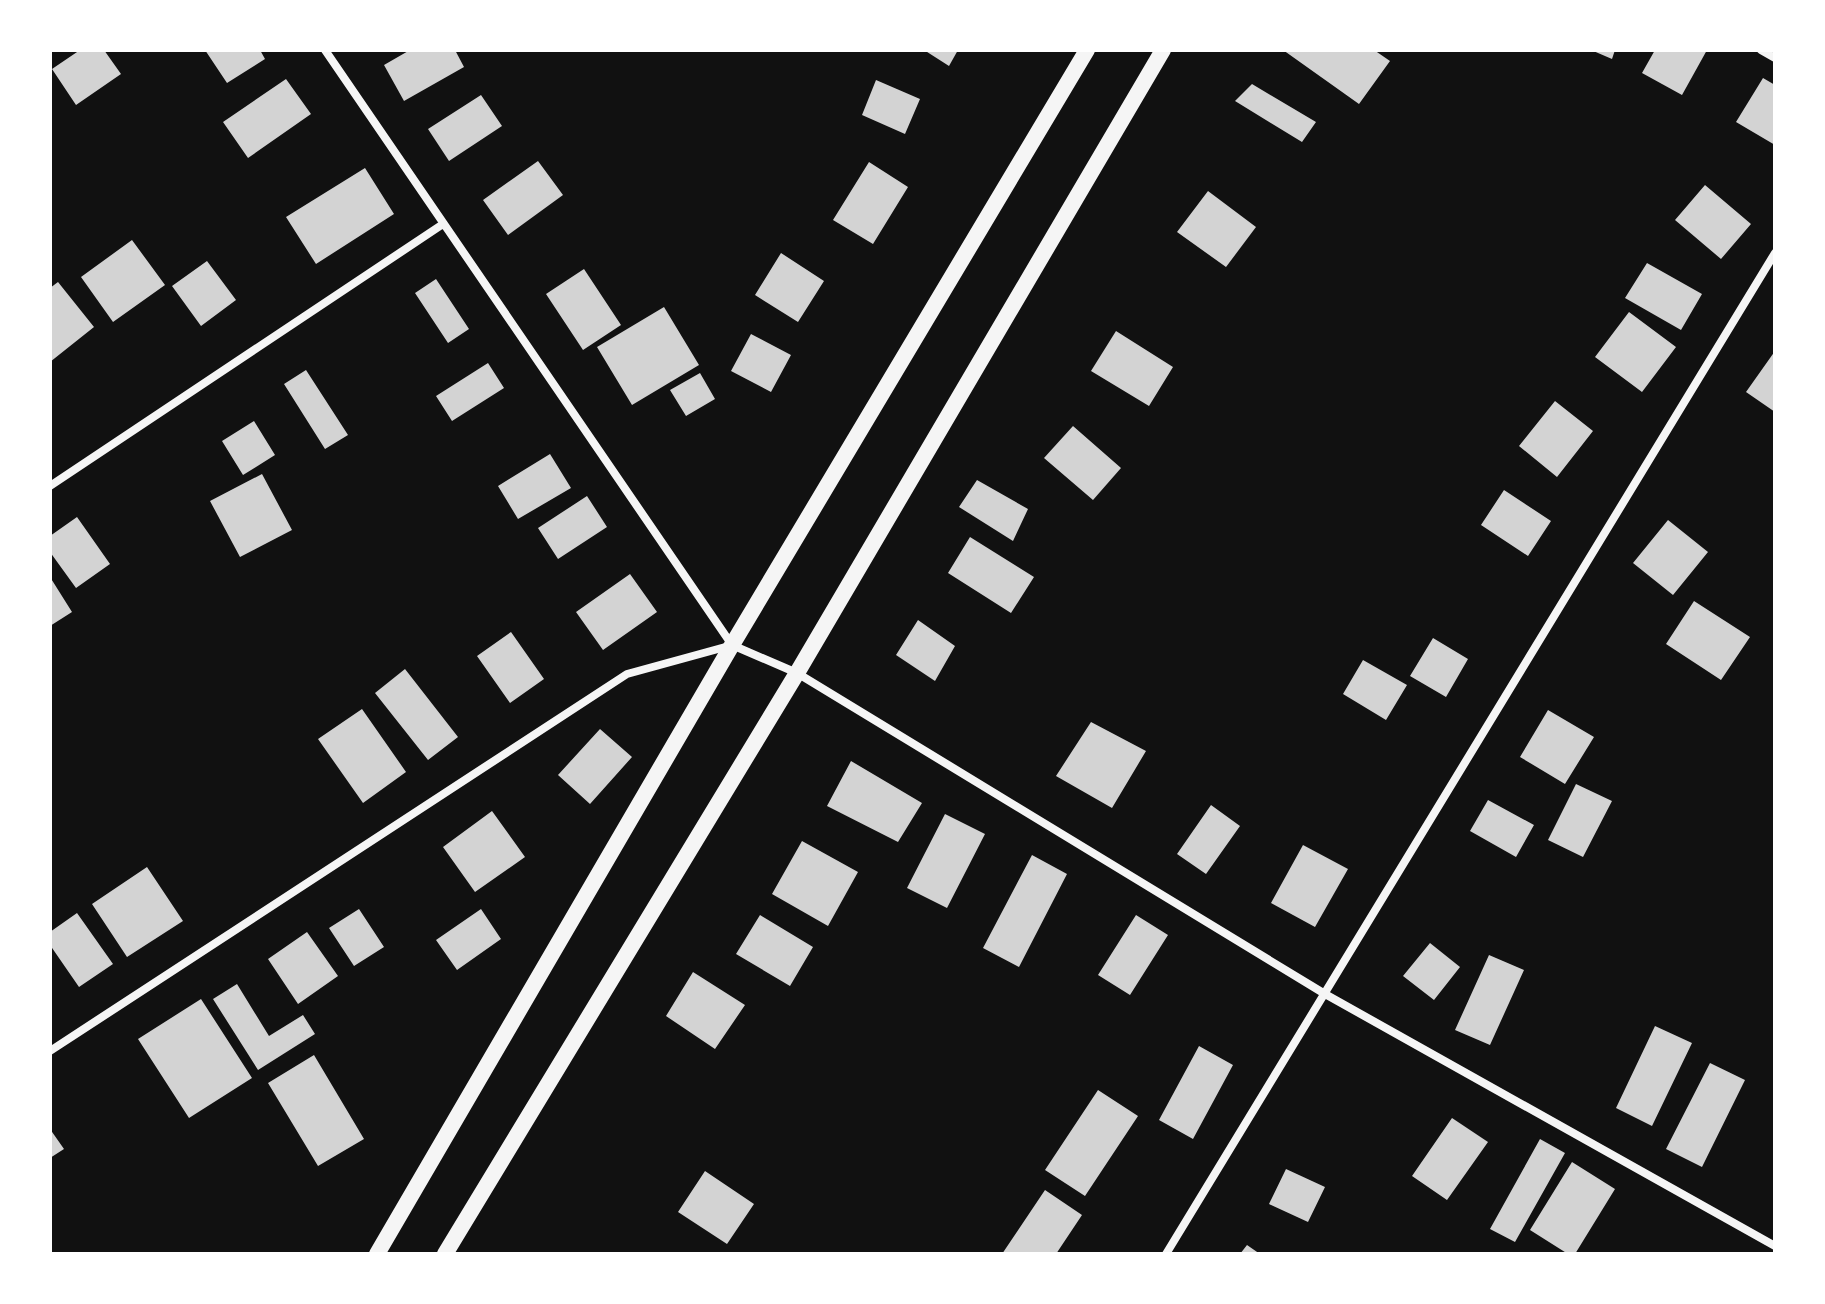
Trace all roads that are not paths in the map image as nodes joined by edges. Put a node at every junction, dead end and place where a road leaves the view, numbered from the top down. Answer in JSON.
{"nodes":[{"id":1,"x":325,"y":50,"type":"edge"},
{"id":2,"x":1087,"y":50,"type":"edge"},
{"id":3,"x":1163,"y":50,"type":"edge"},
{"id":4,"x":1761,"y":50,"type":"edge"},
{"id":5,"x":1775,"y":58,"type":"edge"},
{"id":6,"x":443,"y":224,"type":"junction"},
{"id":7,"x":1775,"y":253,"type":"edge"},
{"id":8,"x":50,"y":486,"type":"edge"},
{"id":9,"x":732,"y":645,"type":"junction"},
{"id":10,"x":797,"y":673,"type":"junction"},
{"id":11,"x":1325,"y":994,"type":"junction"},
{"id":12,"x":50,"y":1051,"type":"edge"},
{"id":13,"x":1775,"y":1246,"type":"edge"},
{"id":14,"x":377,"y":1254,"type":"edge"},
{"id":15,"x":445,"y":1254,"type":"edge"},
{"id":16,"x":1166,"y":1254,"type":"edge"}],
"edges":[{"from":1,"to":6,"type":"street"},
{"from":2,"to":9,"type":"main road"},
{"from":3,"to":10,"type":"main road"},
{"from":4,"to":5,"type":"street"},
{"from":6,"to":8,"type":"street"},
{"from":6,"to":9,"type":"street"},
{"from":7,"to":11,"type":"street"},
{"from":9,"to":10,"type":"street"},
{"from":9,"to":12,"type":"street"},
{"from":9,"to":14,"type":"main road"},
{"from":10,"to":11,"type":"street"},
{"from":10,"to":15,"type":"main road"},
{"from":11,"to":13,"type":"street"},
{"from":11,"to":16,"type":"street"}]}
